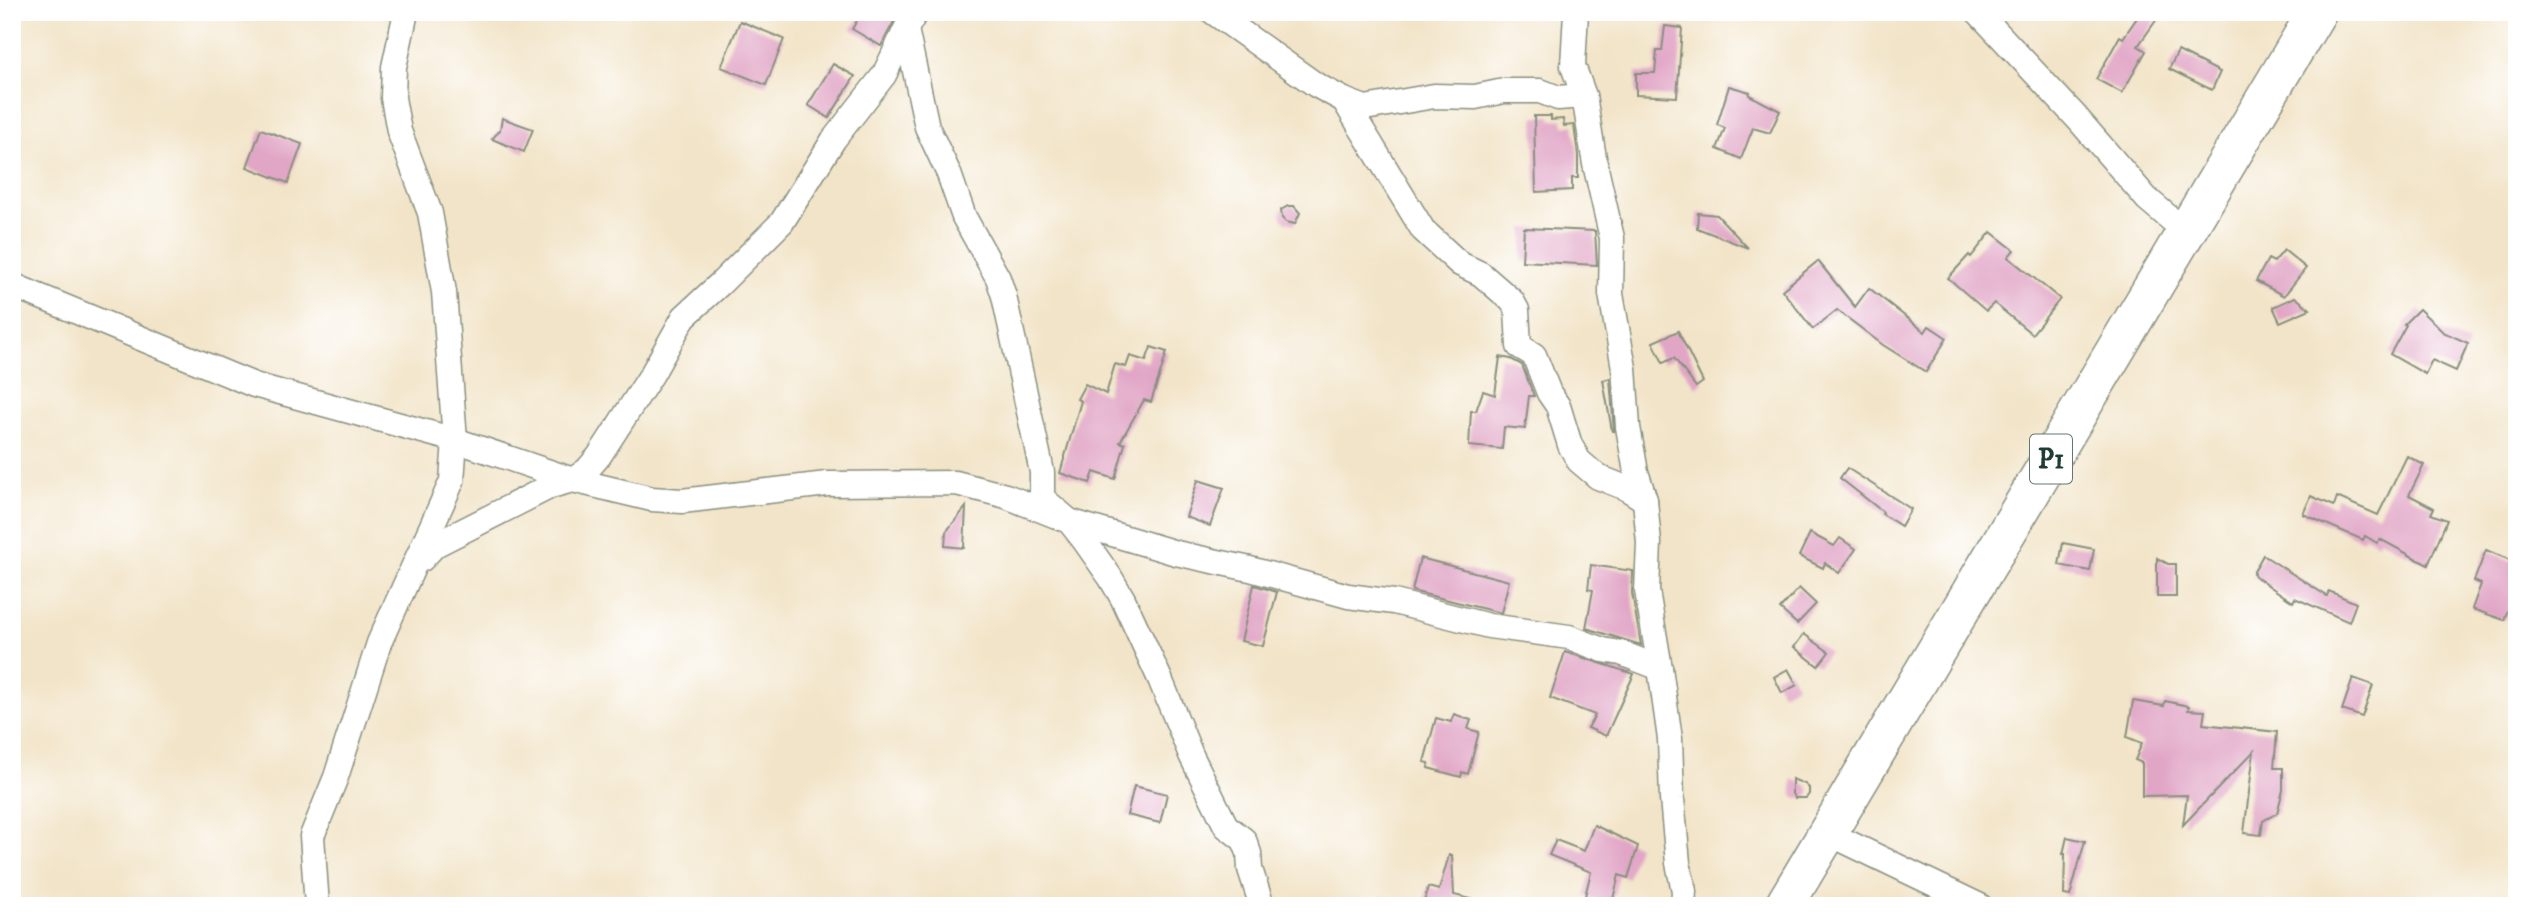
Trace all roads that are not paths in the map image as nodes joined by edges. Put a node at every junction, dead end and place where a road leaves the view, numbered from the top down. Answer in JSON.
{"nodes":[{"id":1,"x":406,"y":12,"type":"edge"},
{"id":2,"x":1213,"y":12,"type":"edge"},
{"id":3,"x":1576,"y":12,"type":"edge"},
{"id":4,"x":1978,"y":12,"type":"edge"},
{"id":5,"x":2317,"y":12,"type":"edge"},
{"id":6,"x":911,"y":21,"type":"edge"},
{"id":7,"x":1584,"y":96,"type":"junction"},
{"id":8,"x":1344,"y":100,"type":"junction"},
{"id":9,"x":2186,"y":232,"type":"junction"},
{"id":10,"x":12,"y":285,"type":"edge"},
{"id":11,"x":455,"y":440,"type":"junction"},
{"id":12,"x":573,"y":480,"type":"junction"},
{"id":13,"x":1645,"y":499,"type":"junction"},
{"id":14,"x":1069,"y":521,"type":"junction"},
{"id":15,"x":416,"y":565,"type":"junction"},
{"id":16,"x":1660,"y":668,"type":"junction"},
{"id":17,"x":1828,"y":832,"type":"junction"},
{"id":18,"x":317,"y":906,"type":"edge"},
{"id":19,"x":1262,"y":906,"type":"edge"},
{"id":20,"x":1683,"y":906,"type":"edge"},
{"id":21,"x":1784,"y":906,"type":"edge"},
{"id":22,"x":1980,"y":906,"type":"edge"}],
"edges":[{"from":1,"to":11,"type":"street"},
{"from":2,"to":8,"type":"street"},
{"from":3,"to":7,"type":"street"},
{"from":4,"to":9,"type":"street"},
{"from":5,"to":9,"type":"main road","number":"P1"},
{"from":6,"to":12,"type":"street"},
{"from":6,"to":14,"type":"street"},
{"from":7,"to":8,"type":"street"},
{"from":7,"to":13,"type":"street"},
{"from":8,"to":13,"type":"street"},
{"from":9,"to":17,"type":"main road","number":"P1"},
{"from":10,"to":11,"type":"street"},
{"from":11,"to":12,"type":"street"},
{"from":11,"to":15,"type":"street"},
{"from":12,"to":14,"type":"street"},
{"from":12,"to":15,"type":"street"},
{"from":13,"to":16,"type":"street"},
{"from":14,"to":16,"type":"street"},
{"from":14,"to":19,"type":"street"},
{"from":15,"to":18,"type":"street"},
{"from":16,"to":20,"type":"street"},
{"from":17,"to":21,"type":"main road","number":"P1"},
{"from":17,"to":22,"type":"street"}]}
